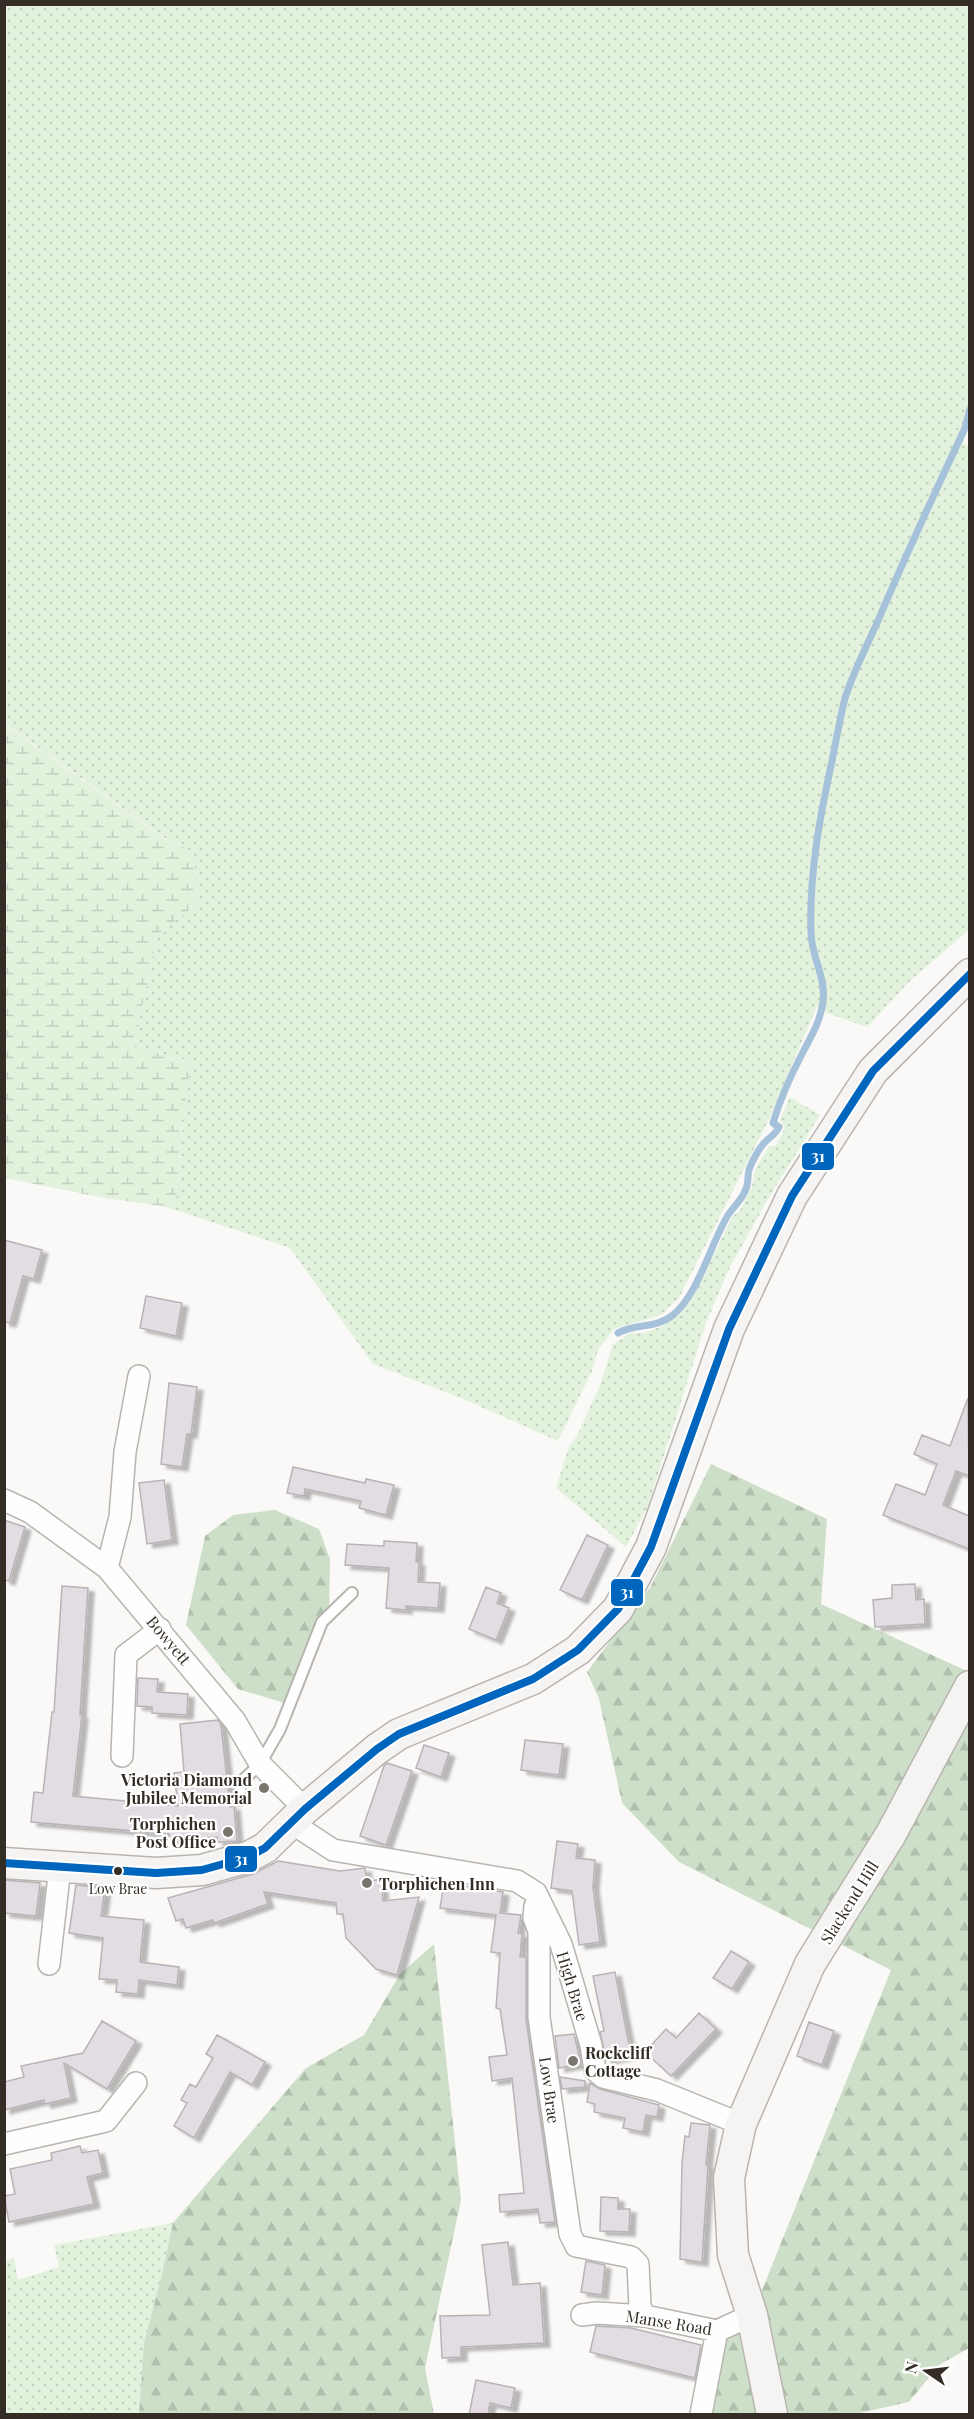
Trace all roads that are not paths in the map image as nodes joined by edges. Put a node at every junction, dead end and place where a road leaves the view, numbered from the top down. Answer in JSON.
{"nodes":[{"id":1,"x":969,"y":974,"type":"edge"},
{"id":2,"x":139,"y":1376,"type":"dead end"},
{"id":3,"x":4,"y":1500,"type":"edge"},
{"id":4,"x":107,"y":1568,"type":"junction"},
{"id":5,"x":352,"y":1593,"type":"dead end"},
{"id":6,"x":160,"y":1629,"type":"junction"},
{"id":7,"x":969,"y":1686,"type":"edge"},
{"id":8,"x":122,"y":1756,"type":"dead end"},
{"id":9,"x":260,"y":1764,"type":"junction"},
{"id":10,"x":240,"y":1800,"type":"dead end"},
{"id":11,"x":299,"y":1814,"type":"junction"},
{"id":12,"x":4,"y":1863,"type":"edge"},
{"id":13,"x":60,"y":1867,"type":"junction"},
{"id":14,"x":536,"y":1893,"type":"junction"},
{"id":15,"x":50,"y":1964,"type":"dead end"},
{"id":16,"x":136,"y":2083,"type":"dead end"},
{"id":17,"x":741,"y":2124,"type":"junction"},
{"id":18,"x":4,"y":2144,"type":"edge"},
{"id":19,"x":582,"y":2315,"type":"dead end"},
{"id":20,"x":752,"y":2315,"type":"junction"},
{"id":21,"x":645,"y":2316,"type":"junction"},
{"id":22,"x":717,"y":2331,"type":"junction"},
{"id":23,"x":701,"y":2415,"type":"edge"},
{"id":24,"x":772,"y":2415,"type":"edge"}],
"edges":[{"from":1,"to":11,"type":"main road"},
{"from":2,"to":4,"type":"street"},
{"from":3,"to":4,"type":"street","name":"Bowyett"},
{"from":4,"to":6,"type":"street","name":"Bowyett"},
{"from":5,"to":9,"type":"lane"},
{"from":6,"to":8,"type":"street"},
{"from":6,"to":9,"type":"street","name":"Bowyett"},
{"from":7,"to":17,"type":"main road","name":"Slackend Hill"},
{"from":9,"to":10,"type":"lane"},
{"from":9,"to":11,"type":"street","name":"Bowyett"},
{"from":11,"to":13,"type":"main road"},
{"from":11,"to":14,"type":"street"},
{"from":12,"to":13,"type":"main road"},
{"from":13,"to":15,"type":"street"},
{"from":14,"to":17,"type":"street","name":"High Brae"},
{"from":14,"to":21,"type":"street","name":"Low Brae"},
{"from":16,"to":18,"type":"street"},
{"from":17,"to":20,"type":"main road","name":"Slackend Hill"},
{"from":19,"to":21,"type":"street","name":"Manse Road"},
{"from":20,"to":22,"type":"street","name":"Manse Road"},
{"from":20,"to":24,"type":"main road","name":"Slackend Hill"},
{"from":21,"to":22,"type":"street","name":"Manse Road"},
{"from":22,"to":23,"type":"street"}]}
